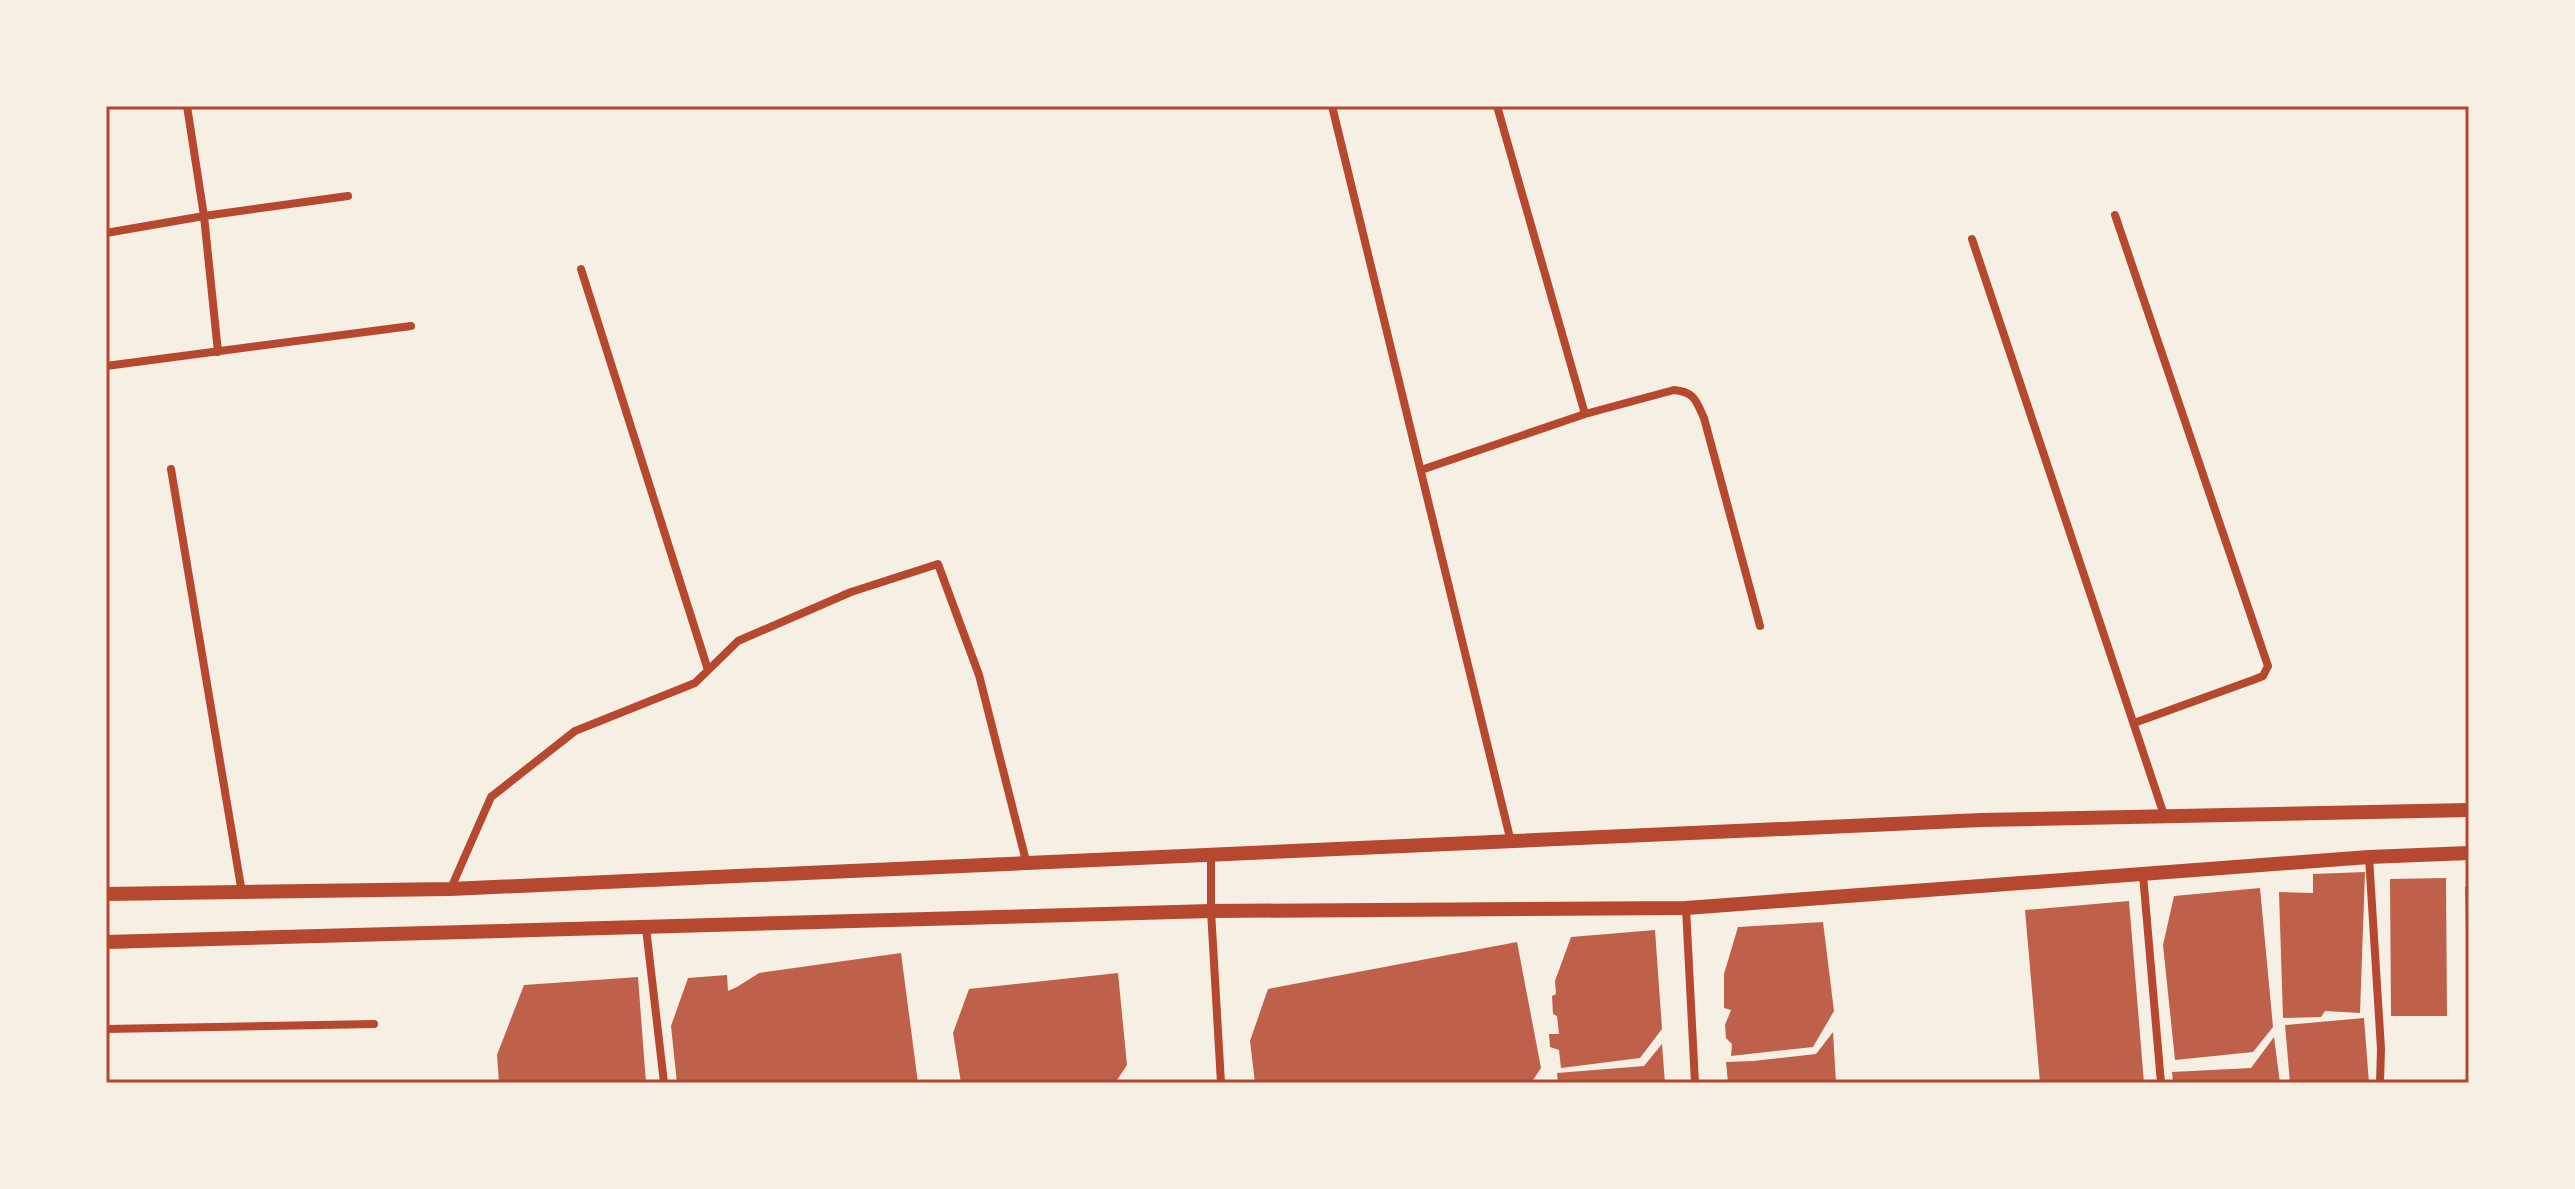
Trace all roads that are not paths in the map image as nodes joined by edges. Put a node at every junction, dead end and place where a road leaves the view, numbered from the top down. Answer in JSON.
{"nodes":[{"id":1,"x":187,"y":106,"type":"edge"},
{"id":2,"x":1332,"y":106,"type":"edge"},
{"id":3,"x":1497,"y":106,"type":"edge"},
{"id":4,"x":348,"y":196,"type":"dead end"},
{"id":5,"x":2115,"y":215,"type":"dead end"},
{"id":6,"x":204,"y":216,"type":"junction"},
{"id":7,"x":106,"y":233,"type":"edge"},
{"id":8,"x":1972,"y":239,"type":"dead end"},
{"id":9,"x":581,"y":269,"type":"dead end"},
{"id":10,"x":411,"y":326,"type":"dead end"},
{"id":11,"x":218,"y":352,"type":"junction"},
{"id":12,"x":106,"y":366,"type":"edge"},
{"id":13,"x":1585,"y":414,"type":"junction"},
{"id":14,"x":171,"y":469,"type":"dead end"},
{"id":15,"x":1421,"y":470,"type":"junction"},
{"id":16,"x":1760,"y":626,"type":"dead end"},
{"id":17,"x":708,"y":670,"type":"junction"},
{"id":18,"x":2134,"y":723,"type":"junction"},
{"id":19,"x":2469,"y":810,"type":"edge"},
{"id":20,"x":2164,"y":815,"type":"junction"},
{"id":21,"x":1511,"y":842,"type":"junction"},
{"id":22,"x":2469,"y":853,"type":"edge"},
{"id":23,"x":1211,"y":855,"type":"junction"},
{"id":24,"x":2369,"y":857,"type":"junction"},
{"id":25,"x":1027,"y":865,"type":"junction"},
{"id":26,"x":2143,"y":875,"type":"junction"},
{"id":27,"x":450,"y":889,"type":"junction"},
{"id":28,"x":242,"y":893,"type":"junction"},
{"id":29,"x":106,"y":894,"type":"edge"},
{"id":30,"x":1686,"y":908,"type":"junction"},
{"id":31,"x":1211,"y":911,"type":"junction"},
{"id":32,"x":646,"y":928,"type":"junction"},
{"id":33,"x":106,"y":942,"type":"edge"},
{"id":34,"x":374,"y":1024,"type":"dead end"},
{"id":35,"x":106,"y":1029,"type":"edge"},
{"id":36,"x":664,"y":1083,"type":"edge"},
{"id":37,"x":1221,"y":1083,"type":"edge"},
{"id":38,"x":1695,"y":1083,"type":"edge"},
{"id":39,"x":2161,"y":1083,"type":"edge"},
{"id":40,"x":2380,"y":1083,"type":"edge"}],
"edges":[{"from":1,"to":6,"type":"street"},
{"from":2,"to":15,"type":"street"},
{"from":3,"to":13,"type":"street"},
{"from":4,"to":6,"type":"street"},
{"from":5,"to":18,"type":"street"},
{"from":6,"to":7,"type":"street"},
{"from":6,"to":11,"type":"street"},
{"from":8,"to":18,"type":"street"},
{"from":9,"to":17,"type":"street"},
{"from":10,"to":11,"type":"street"},
{"from":11,"to":12,"type":"street"},
{"from":13,"to":15,"type":"street"},
{"from":13,"to":16,"type":"street"},
{"from":14,"to":28,"type":"street"},
{"from":15,"to":21,"type":"street"},
{"from":17,"to":25,"type":"street"},
{"from":17,"to":27,"type":"street"},
{"from":18,"to":20,"type":"street"},
{"from":19,"to":20,"type":"street"},
{"from":20,"to":21,"type":"street"},
{"from":21,"to":23,"type":"street"},
{"from":22,"to":24,"type":"street"},
{"from":23,"to":25,"type":"street"},
{"from":23,"to":31,"type":"street"},
{"from":24,"to":26,"type":"street"},
{"from":24,"to":40,"type":"street"},
{"from":25,"to":27,"type":"street"},
{"from":26,"to":30,"type":"street"},
{"from":26,"to":39,"type":"street"},
{"from":27,"to":28,"type":"street"},
{"from":28,"to":29,"type":"street"},
{"from":30,"to":31,"type":"street"},
{"from":30,"to":38,"type":"street"},
{"from":31,"to":32,"type":"street"},
{"from":31,"to":37,"type":"street"},
{"from":32,"to":33,"type":"street"},
{"from":32,"to":36,"type":"street"},
{"from":34,"to":35,"type":"street"}]}
